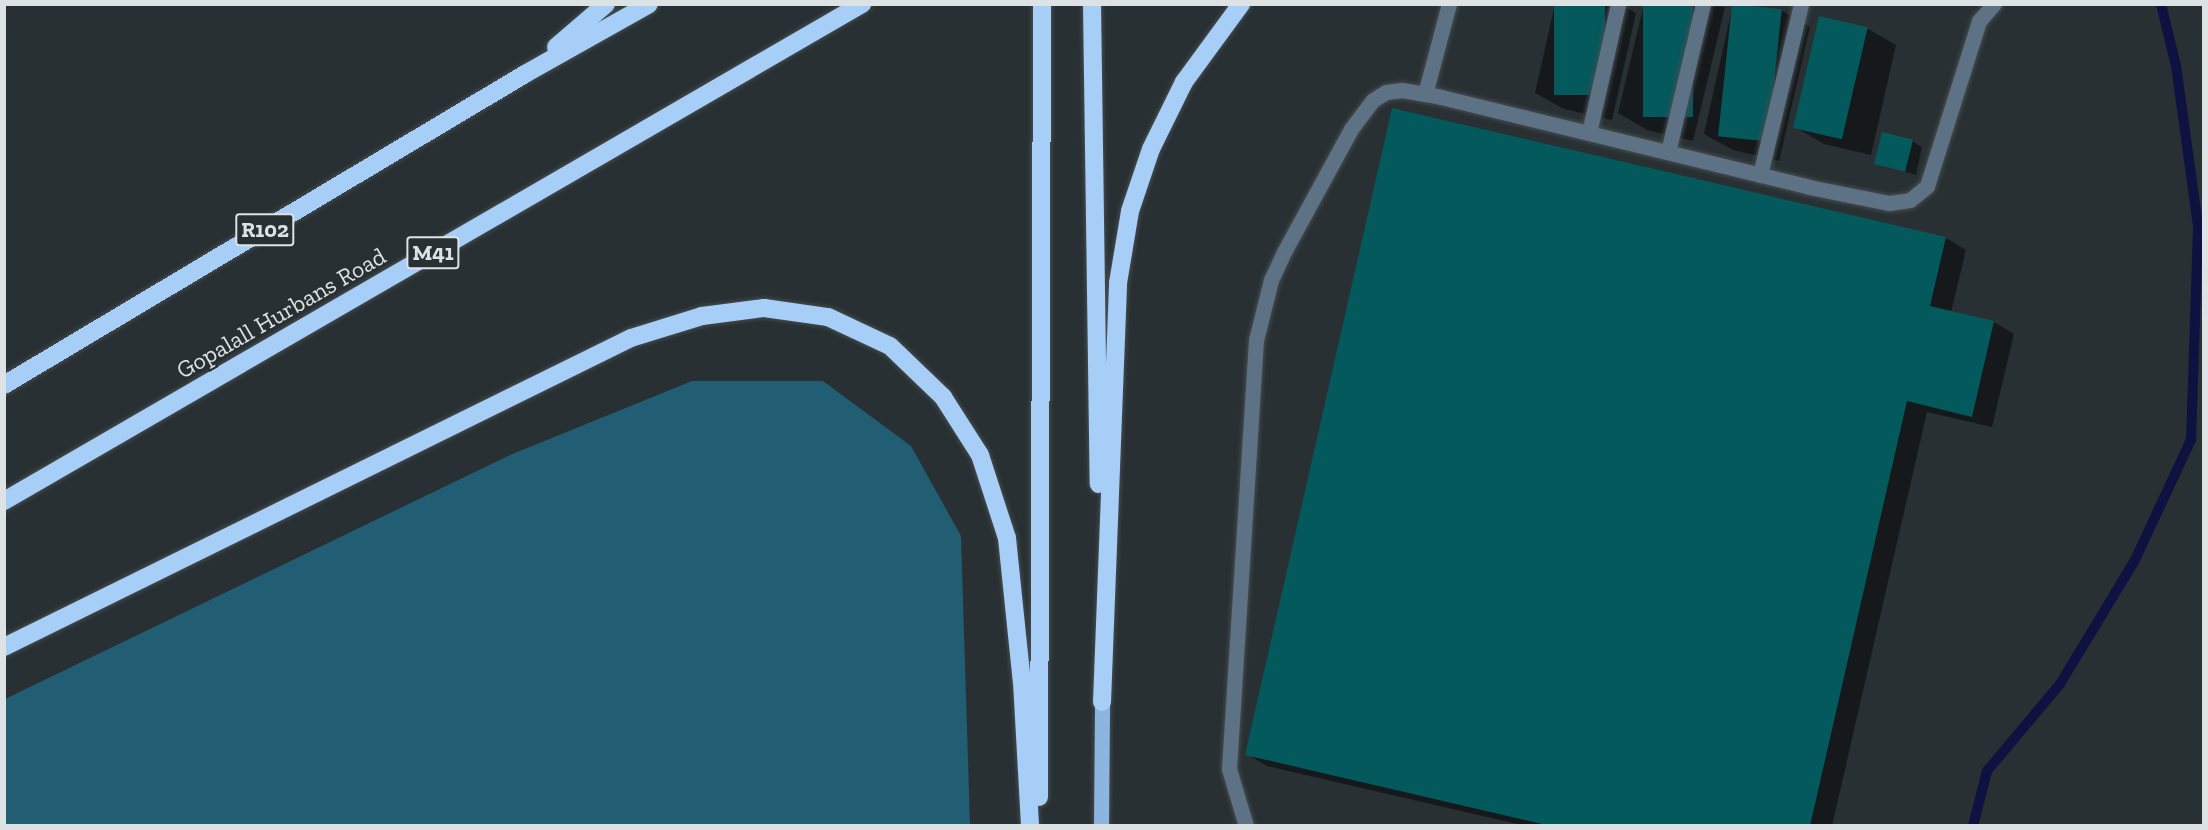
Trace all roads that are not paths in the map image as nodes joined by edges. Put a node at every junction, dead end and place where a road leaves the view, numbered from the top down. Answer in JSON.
{"nodes":[{"id":1,"x":606,"y":4,"type":"edge"},
{"id":2,"x":649,"y":4,"type":"edge"},
{"id":3,"x":862,"y":4,"type":"edge"},
{"id":4,"x":1042,"y":4,"type":"edge"},
{"id":5,"x":1092,"y":4,"type":"edge"},
{"id":6,"x":1241,"y":4,"type":"edge"},
{"id":7,"x":1449,"y":4,"type":"edge"},
{"id":8,"x":1618,"y":4,"type":"edge"},
{"id":9,"x":1703,"y":4,"type":"edge"},
{"id":10,"x":1801,"y":4,"type":"edge"},
{"id":11,"x":1985,"y":6,"type":"edge"},
{"id":12,"x":525,"y":74,"type":"junction"},
{"id":13,"x":1425,"y":94,"type":"junction"},
{"id":14,"x":1589,"y":133,"type":"junction"},
{"id":15,"x":1668,"y":152,"type":"junction"},
{"id":16,"x":1760,"y":175,"type":"junction"},
{"id":17,"x":4,"y":385,"type":"edge"},
{"id":18,"x":4,"y":501,"type":"edge"},
{"id":19,"x":4,"y":647,"type":"edge"},
{"id":20,"x":1102,"y":702,"type":"junction"},
{"id":21,"x":1030,"y":825,"type":"edge"},
{"id":22,"x":1038,"y":825,"type":"edge"},
{"id":23,"x":1101,"y":825,"type":"edge"},
{"id":24,"x":1246,"y":825,"type":"edge"}],
"edges":[{"from":1,"to":12,"type":"highway"},
{"from":2,"to":12,"type":"highway"},
{"from":3,"to":18,"type":"highway","name":"Gopalall Hurbans Road","number":"M41"},
{"from":4,"to":22,"type":"highway"},
{"from":5,"to":20,"type":"highway"},
{"from":6,"to":20,"type":"highway"},
{"from":7,"to":13,"type":"lane"},
{"from":8,"to":14,"type":"lane"},
{"from":9,"to":15,"type":"lane"},
{"from":10,"to":16,"type":"lane"},
{"from":11,"to":16,"type":"lane"},
{"from":12,"to":17,"type":"highway","number":"R102"},
{"from":13,"to":14,"type":"lane"},
{"from":13,"to":24,"type":"lane"},
{"from":14,"to":15,"type":"lane"},
{"from":15,"to":16,"type":"lane"},
{"from":19,"to":21,"type":"highway"},
{"from":20,"to":23,"type":"main road"}]}
